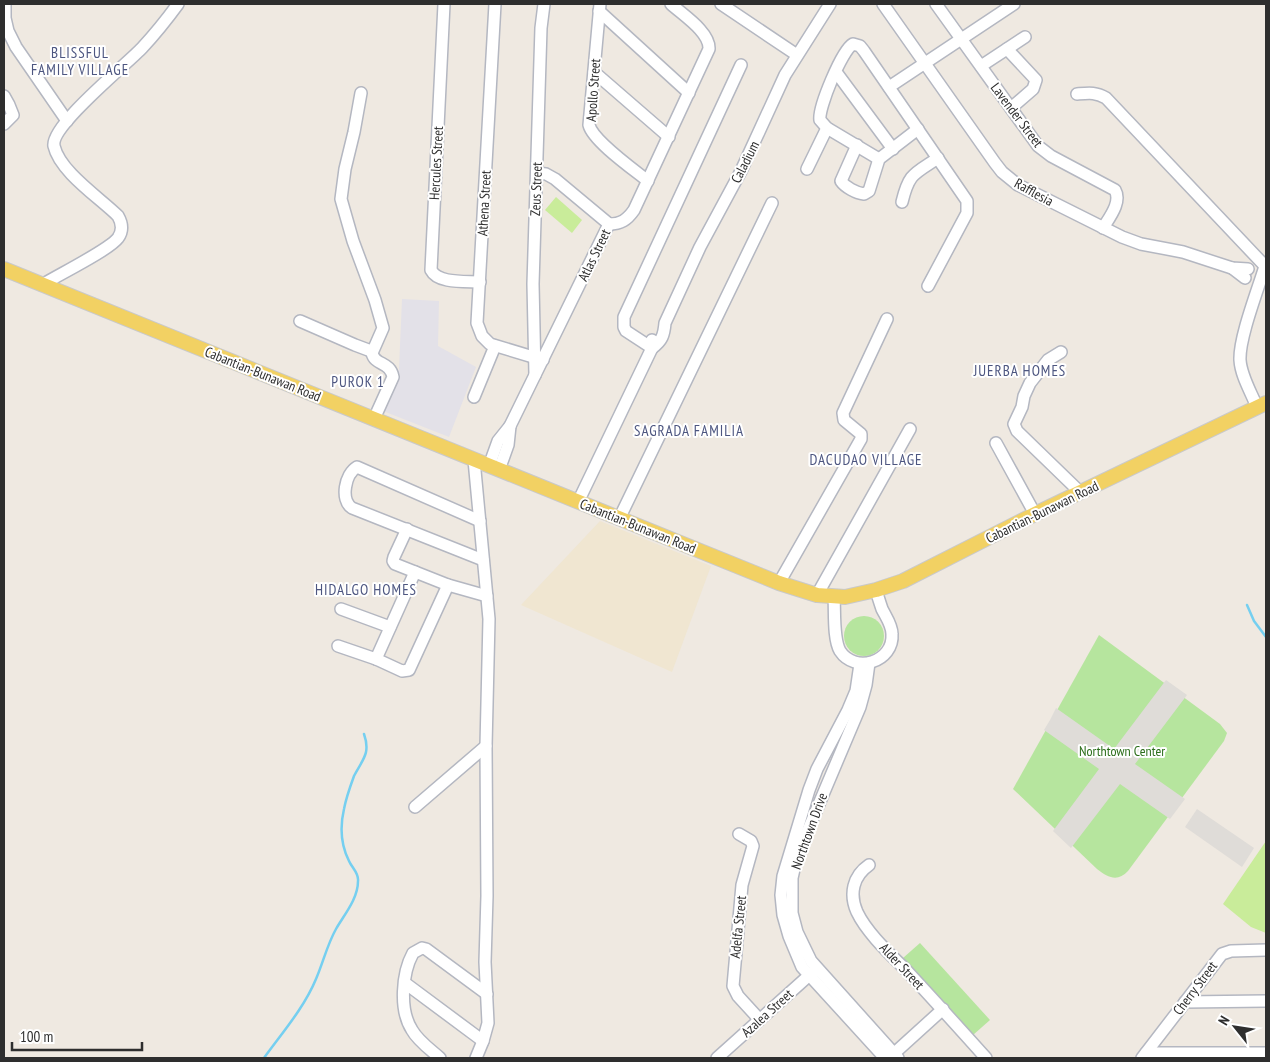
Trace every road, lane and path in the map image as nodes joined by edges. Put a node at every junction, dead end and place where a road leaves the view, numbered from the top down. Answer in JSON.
{"nodes":[{"id":1,"x":5,"y":4,"type":"edge"},
{"id":2,"x":178,"y":4,"type":"edge"},
{"id":3,"x":444,"y":4,"type":"edge"},
{"id":4,"x":495,"y":4,"type":"edge"},
{"id":5,"x":544,"y":4,"type":"edge"},
{"id":6,"x":671,"y":4,"type":"edge"},
{"id":7,"x":721,"y":4,"type":"edge"},
{"id":8,"x":830,"y":4,"type":"edge"},
{"id":9,"x":883,"y":4,"type":"edge"},
{"id":10,"x":1014,"y":4,"type":"edge"},
{"id":11,"x":942,"y":6,"type":"edge"},
{"id":12,"x":600,"y":7,"type":"edge"},
{"id":13,"x":1025,"y":37,"type":"dead end"},
{"id":14,"x":961,"y":39,"type":"junction"},
{"id":15,"x":1007,"y":49,"type":"junction"},
{"id":16,"x":797,"y":55,"type":"junction"},
{"id":17,"x":925,"y":63,"type":"junction"},
{"id":18,"x":740,"y":65,"type":"dead end"},
{"id":19,"x":981,"y":66,"type":"junction"},
{"id":20,"x":594,"y":72,"type":"junction"},
{"id":21,"x":836,"y":72,"type":"junction"},
{"id":22,"x":889,"y":87,"type":"junction"},
{"id":23,"x":362,"y":93,"type":"dead end"},
{"id":24,"x":689,"y":93,"type":"junction"},
{"id":25,"x":1078,"y":94,"type":"dead end"},
{"id":26,"x":4,"y":96,"type":"edge"},
{"id":27,"x":1011,"y":108,"type":"junction"},
{"id":28,"x":66,"y":121,"type":"junction"},
{"id":29,"x":7,"y":122,"type":"edge"},
{"id":30,"x":827,"y":128,"type":"junction"},
{"id":31,"x":918,"y":129,"type":"junction"},
{"id":32,"x":669,"y":137,"type":"junction"},
{"id":33,"x":857,"y":146,"type":"junction"},
{"id":34,"x":893,"y":149,"type":"junction"},
{"id":35,"x":938,"y":158,"type":"junction"},
{"id":36,"x":879,"y":159,"type":"junction"},
{"id":37,"x":806,"y":169,"type":"dead end"},
{"id":38,"x":537,"y":173,"type":"junction"},
{"id":39,"x":648,"y":181,"type":"junction"},
{"id":40,"x":902,"y":202,"type":"dead end"},
{"id":41,"x":772,"y":203,"type":"dead end"},
{"id":42,"x":609,"y":224,"type":"junction"},
{"id":43,"x":1103,"y":228,"type":"junction"},
{"id":44,"x":4,"y":269,"type":"edge"},
{"id":45,"x":1256,"y":273,"type":"edge"},
{"id":46,"x":480,"y":282,"type":"junction"},
{"id":47,"x":42,"y":285,"type":"junction"},
{"id":48,"x":928,"y":286,"type":"dead end"},
{"id":49,"x":887,"y":319,"type":"dead end"},
{"id":50,"x":300,"y":321,"type":"dead end"},
{"id":51,"x":495,"y":346,"type":"junction"},
{"id":52,"x":652,"y":348,"type":"junction"},
{"id":53,"x":371,"y":351,"type":"dead end"},
{"id":54,"x":1061,"y":352,"type":"dead end"},
{"id":55,"x":539,"y":359,"type":"junction"},
{"id":56,"x":474,"y":397,"type":"dead end"},
{"id":57,"x":1262,"y":405,"type":"edge"},
{"id":58,"x":374,"y":420,"type":"junction"},
{"id":59,"x":910,"y":429,"type":"dead end"},
{"id":60,"x":996,"y":443,"type":"dead end"},
{"id":61,"x":474,"y":460,"type":"junction"},
{"id":62,"x":494,"y":468,"type":"junction"},
{"id":63,"x":1081,"y":492,"type":"junction"},
{"id":64,"x":578,"y":502,"type":"junction"},
{"id":65,"x":1035,"y":514,"type":"junction"},
{"id":66,"x":620,"y":519,"type":"junction"},
{"id":67,"x":480,"y":521,"type":"junction"},
{"id":68,"x":407,"y":529,"type":"junction"},
{"id":69,"x":483,"y":560,"type":"junction"},
{"id":70,"x":415,"y":572,"type":"junction"},
{"id":71,"x":779,"y":583,"type":"junction"},
{"id":72,"x":448,"y":585,"type":"junction"},
{"id":73,"x":876,"y":590,"type":"junction"},
{"id":74,"x":817,"y":595,"type":"junction"},
{"id":75,"x":487,"y":596,"type":"junction"},
{"id":76,"x":834,"y":597,"type":"junction"},
{"id":77,"x":340,"y":609,"type":"dead end"},
{"id":78,"x":390,"y":627,"type":"junction"},
{"id":79,"x":338,"y":646,"type":"dead end"},
{"id":80,"x":376,"y":659,"type":"junction"},
{"id":81,"x":865,"y":664,"type":"junction"},
{"id":82,"x":486,"y":746,"type":"junction"},
{"id":83,"x":415,"y":807,"type":"dead end"},
{"id":84,"x":739,"y":834,"type":"dead end"},
{"id":85,"x":869,"y":865,"type":"dead end"},
{"id":86,"x":1266,"y":950,"type":"edge"},
{"id":87,"x":813,"y":972,"type":"junction"},
{"id":88,"x":405,"y":983,"type":"junction"},
{"id":89,"x":487,"y":994,"type":"junction"},
{"id":90,"x":1266,"y":1001,"type":"edge"},
{"id":91,"x":1184,"y":1002,"type":"junction"},
{"id":92,"x":943,"y":1009,"type":"junction"},
{"id":93,"x":759,"y":1019,"type":"junction"},
{"id":94,"x":483,"y":1041,"type":"junction"},
{"id":95,"x":1266,"y":1053,"type":"edge"},
{"id":96,"x":1144,"y":1056,"type":"edge"},
{"id":97,"x":722,"y":1057,"type":"edge"},
{"id":98,"x":892,"y":1057,"type":"edge"},
{"id":99,"x":440,"y":1058,"type":"edge"},
{"id":100,"x":476,"y":1058,"type":"edge"},
{"id":101,"x":986,"y":1058,"type":"edge"}],
"edges":[{"from":1,"to":28,"type":"street"},
{"from":2,"to":28,"type":"street"},
{"from":3,"to":46,"type":"street","name":"Hercules Street"},
{"from":4,"to":46,"type":"street","name":"Athena Street"},
{"from":5,"to":38,"type":"street","name":"Zeus Street"},
{"from":6,"to":24,"type":"street","name":"Atlas Street"},
{"from":7,"to":16,"type":"street"},
{"from":8,"to":16,"type":"street","name":"Caladium"},
{"from":9,"to":17,"type":"street","name":"Rafflesia"},
{"from":10,"to":14,"type":"street"},
{"from":11,"to":14,"type":"street","name":"Lavender Street"},
{"from":12,"to":20,"type":"street","name":"Apollo Street"},
{"from":12,"to":24,"type":"street"},
{"from":13,"to":15,"type":"street"},
{"from":14,"to":17,"type":"street"},
{"from":14,"to":19,"type":"street","name":"Lavender Street"},
{"from":15,"to":19,"type":"street"},
{"from":15,"to":27,"type":"street"},
{"from":16,"to":52,"type":"street","name":"Caladium"},
{"from":17,"to":22,"type":"street"},
{"from":17,"to":43,"type":"street","name":"Rafflesia"},
{"from":18,"to":52,"type":"street"},
{"from":19,"to":27,"type":"street","name":"Lavender Street"},
{"from":20,"to":32,"type":"street"},
{"from":20,"to":39,"type":"street","name":"Apollo Street"},
{"from":21,"to":22,"type":"street"},
{"from":21,"to":30,"type":"street"},
{"from":21,"to":34,"type":"street"},
{"from":22,"to":31,"type":"street"},
{"from":23,"to":58,"type":"street"},
{"from":24,"to":32,"type":"street","name":"Atlas Street"},
{"from":25,"to":45,"type":"street"},
{"from":26,"to":29,"type":"street"},
{"from":27,"to":43,"type":"street","name":"Lavender Street"},
{"from":28,"to":47,"type":"street"},
{"from":30,"to":33,"type":"street"},
{"from":30,"to":37,"type":"street"},
{"from":31,"to":34,"type":"street"},
{"from":31,"to":35,"type":"street"},
{"from":32,"to":39,"type":"street","name":"Atlas Street"},
{"from":33,"to":36,"type":"street"},
{"from":33,"to":36,"type":"street"},
{"from":34,"to":36,"type":"street"},
{"from":35,"to":40,"type":"street"},
{"from":35,"to":48,"type":"street"},
{"from":38,"to":42,"type":"street"},
{"from":38,"to":55,"type":"street","name":"Zeus Street"},
{"from":39,"to":42,"type":"street","name":"Atlas Street"},
{"from":41,"to":66,"type":"street"},
{"from":42,"to":55,"type":"street","name":"Atlas Street"},
{"from":43,"to":45,"type":"street","name":"Rafflesia"},
{"from":44,"to":47,"type":"main road","name":"Cabantian-Bunawan Road"},
{"from":45,"to":57,"type":"street"},
{"from":46,"to":51,"type":"street","name":"Athena Street"},
{"from":47,"to":58,"type":"main road","name":"Cabantian-Bunawan Road"},
{"from":49,"to":71,"type":"street"},
{"from":50,"to":53,"type":"street"},
{"from":51,"to":55,"type":"street"},
{"from":51,"to":56,"type":"street"},
{"from":52,"to":64,"type":"street","name":"Caladium"},
{"from":54,"to":63,"type":"street"},
{"from":55,"to":62,"type":"street","name":"Zeus Street"},
{"from":57,"to":63,"type":"main road","name":"Cabantian-Bunawan Road"},
{"from":58,"to":61,"type":"main road","name":"Cabantian-Bunawan Road"},
{"from":59,"to":74,"type":"street"},
{"from":60,"to":65,"type":"street"},
{"from":61,"to":62,"type":"main road","name":"Cabantian-Bunawan Road"},
{"from":61,"to":67,"type":"street"},
{"from":62,"to":64,"type":"main road","name":"Cabantian-Bunawan Road"},
{"from":63,"to":65,"type":"main road","name":"Cabantian-Bunawan Road"},
{"from":64,"to":66,"type":"main road","name":"Cabantian-Bunawan Road"},
{"from":65,"to":73,"type":"main road","name":"Cabantian-Bunawan Road"},
{"from":66,"to":71,"type":"main road","name":"Cabantian-Bunawan Road"},
{"from":67,"to":68,"type":"street"},
{"from":67,"to":69,"type":"street"},
{"from":68,"to":69,"type":"street"},
{"from":68,"to":70,"type":"street"},
{"from":69,"to":75,"type":"street"},
{"from":70,"to":72,"type":"street"},
{"from":70,"to":78,"type":"street"},
{"from":71,"to":74,"type":"main road","name":"Cabantian-Bunawan Road"},
{"from":72,"to":75,"type":"street"},
{"from":72,"to":80,"type":"street"},
{"from":73,"to":76,"type":"main road","name":"Cabantian-Bunawan Road"},
{"from":73,"to":81,"type":"street"},
{"from":74,"to":76,"type":"main road","name":"Cabantian-Bunawan Road"},
{"from":75,"to":82,"type":"street"},
{"from":76,"to":81,"type":"street"},
{"from":77,"to":78,"type":"street"},
{"from":78,"to":80,"type":"street"},
{"from":79,"to":80,"type":"street"},
{"from":81,"to":87,"type":"street","name":"Northtown Drive"},
{"from":82,"to":83,"type":"street"},
{"from":82,"to":89,"type":"street"},
{"from":84,"to":93,"type":"street","name":"Adelfa Street"},
{"from":85,"to":92,"type":"street","name":"Alder Street"},
{"from":86,"to":91,"type":"street","name":"Cherry Street"},
{"from":87,"to":93,"type":"street","name":"Azalea Street"},
{"from":87,"to":98,"type":"street","name":"Northtown Drive"},
{"from":88,"to":89,"type":"street"},
{"from":88,"to":94,"type":"street"},
{"from":88,"to":99,"type":"street"},
{"from":89,"to":94,"type":"street"},
{"from":90,"to":91,"type":"street"},
{"from":91,"to":96,"type":"street","name":"Cherry Street"},
{"from":92,"to":98,"type":"street"},
{"from":92,"to":101,"type":"street","name":"Alder Street"},
{"from":93,"to":97,"type":"street","name":"Azalea Street"},
{"from":94,"to":100,"type":"street"},
{"from":95,"to":96,"type":"street"}]}
